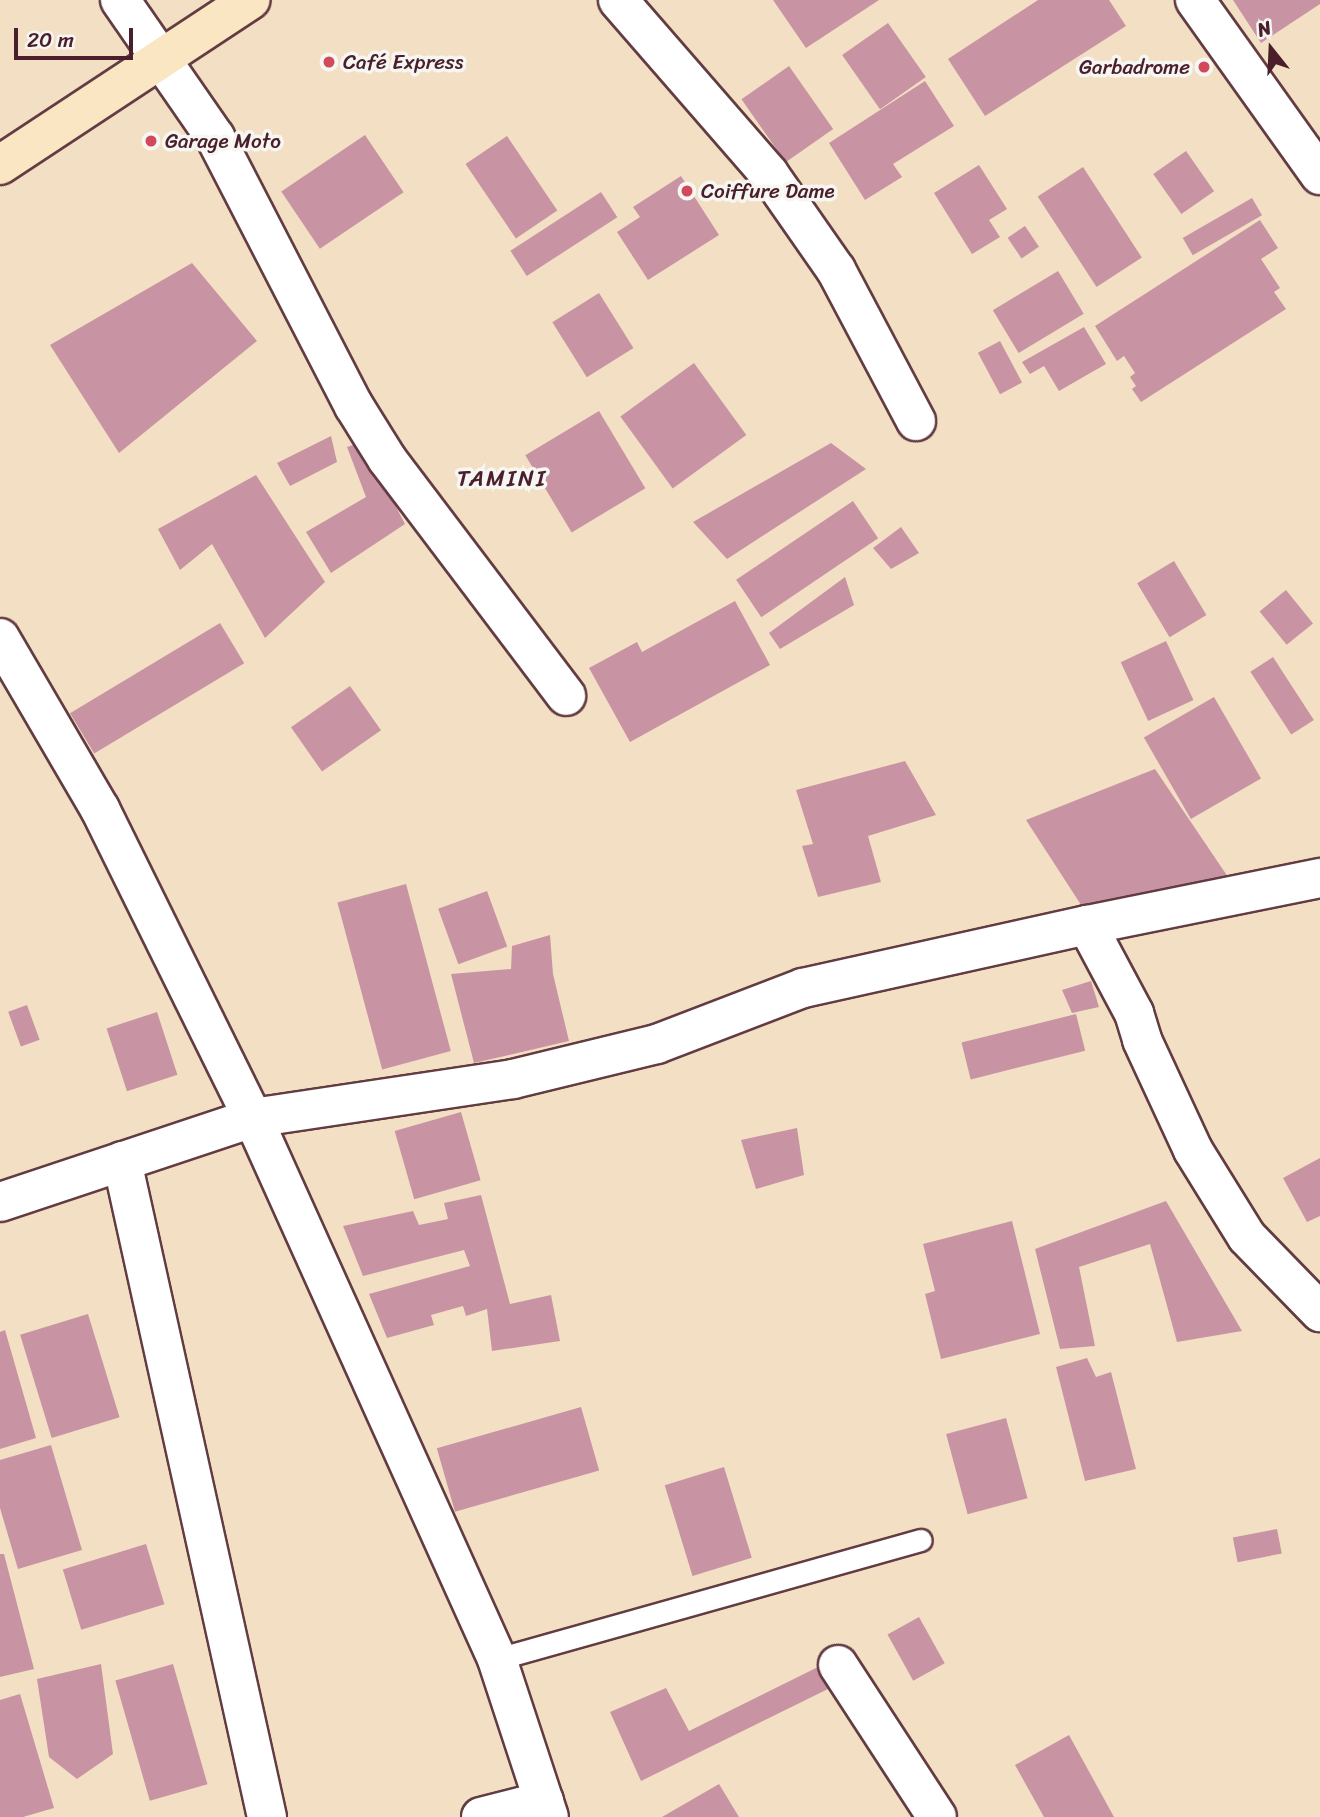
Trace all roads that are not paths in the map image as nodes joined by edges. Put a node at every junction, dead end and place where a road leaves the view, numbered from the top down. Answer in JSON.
{"nodes":[{"id":1,"x":120,"y":0,"type":"edge"},
{"id":2,"x":250,"y":0,"type":"edge"},
{"id":3,"x":618,"y":0,"type":"edge"},
{"id":4,"x":1195,"y":0,"type":"edge"},
{"id":5,"x":161,"y":58,"type":"junction"},
{"id":6,"x":0,"y":165,"type":"edge"},
{"id":7,"x":1320,"y":175,"type":"edge"},
{"id":8,"x":916,"y":421,"type":"dead end"},
{"id":9,"x":0,"y":638,"type":"edge"},
{"id":10,"x":566,"y":696,"type":"dead end"},
{"id":11,"x":1320,"y":878,"type":"edge"},
{"id":12,"x":1087,"y":925,"type":"junction"},
{"id":13,"x":253,"y":1118,"type":"junction"},
{"id":14,"x":121,"y":1161,"type":"junction"},
{"id":15,"x":0,"y":1202,"type":"edge"},
{"id":16,"x":1320,"y":1312,"type":"edge"},
{"id":17,"x":921,"y":1540,"type":"dead end"},
{"id":18,"x":497,"y":1659,"type":"junction"},
{"id":19,"x":838,"y":1665,"type":"dead end"},
{"id":20,"x":547,"y":1809,"type":"edge"},
{"id":21,"x":267,"y":1817,"type":"edge"},
{"id":22,"x":481,"y":1817,"type":"edge"},
{"id":23,"x":937,"y":1817,"type":"edge"}],
"edges":[{"from":1,"to":5,"type":"street"},
{"from":2,"to":5,"type":"street"},
{"from":3,"to":8,"type":"street"},
{"from":4,"to":7,"type":"street"},
{"from":5,"to":6,"type":"street"},
{"from":5,"to":10,"type":"street"},
{"from":9,"to":13,"type":"street"},
{"from":11,"to":12,"type":"street"},
{"from":12,"to":13,"type":"street"},
{"from":12,"to":16,"type":"street"},
{"from":13,"to":14,"type":"street"},
{"from":13,"to":18,"type":"street"},
{"from":14,"to":15,"type":"street"},
{"from":14,"to":21,"type":"street"},
{"from":17,"to":18,"type":"lane"},
{"from":18,"to":20,"type":"street"},
{"from":19,"to":23,"type":"street"},
{"from":20,"to":22,"type":"street"}]}
